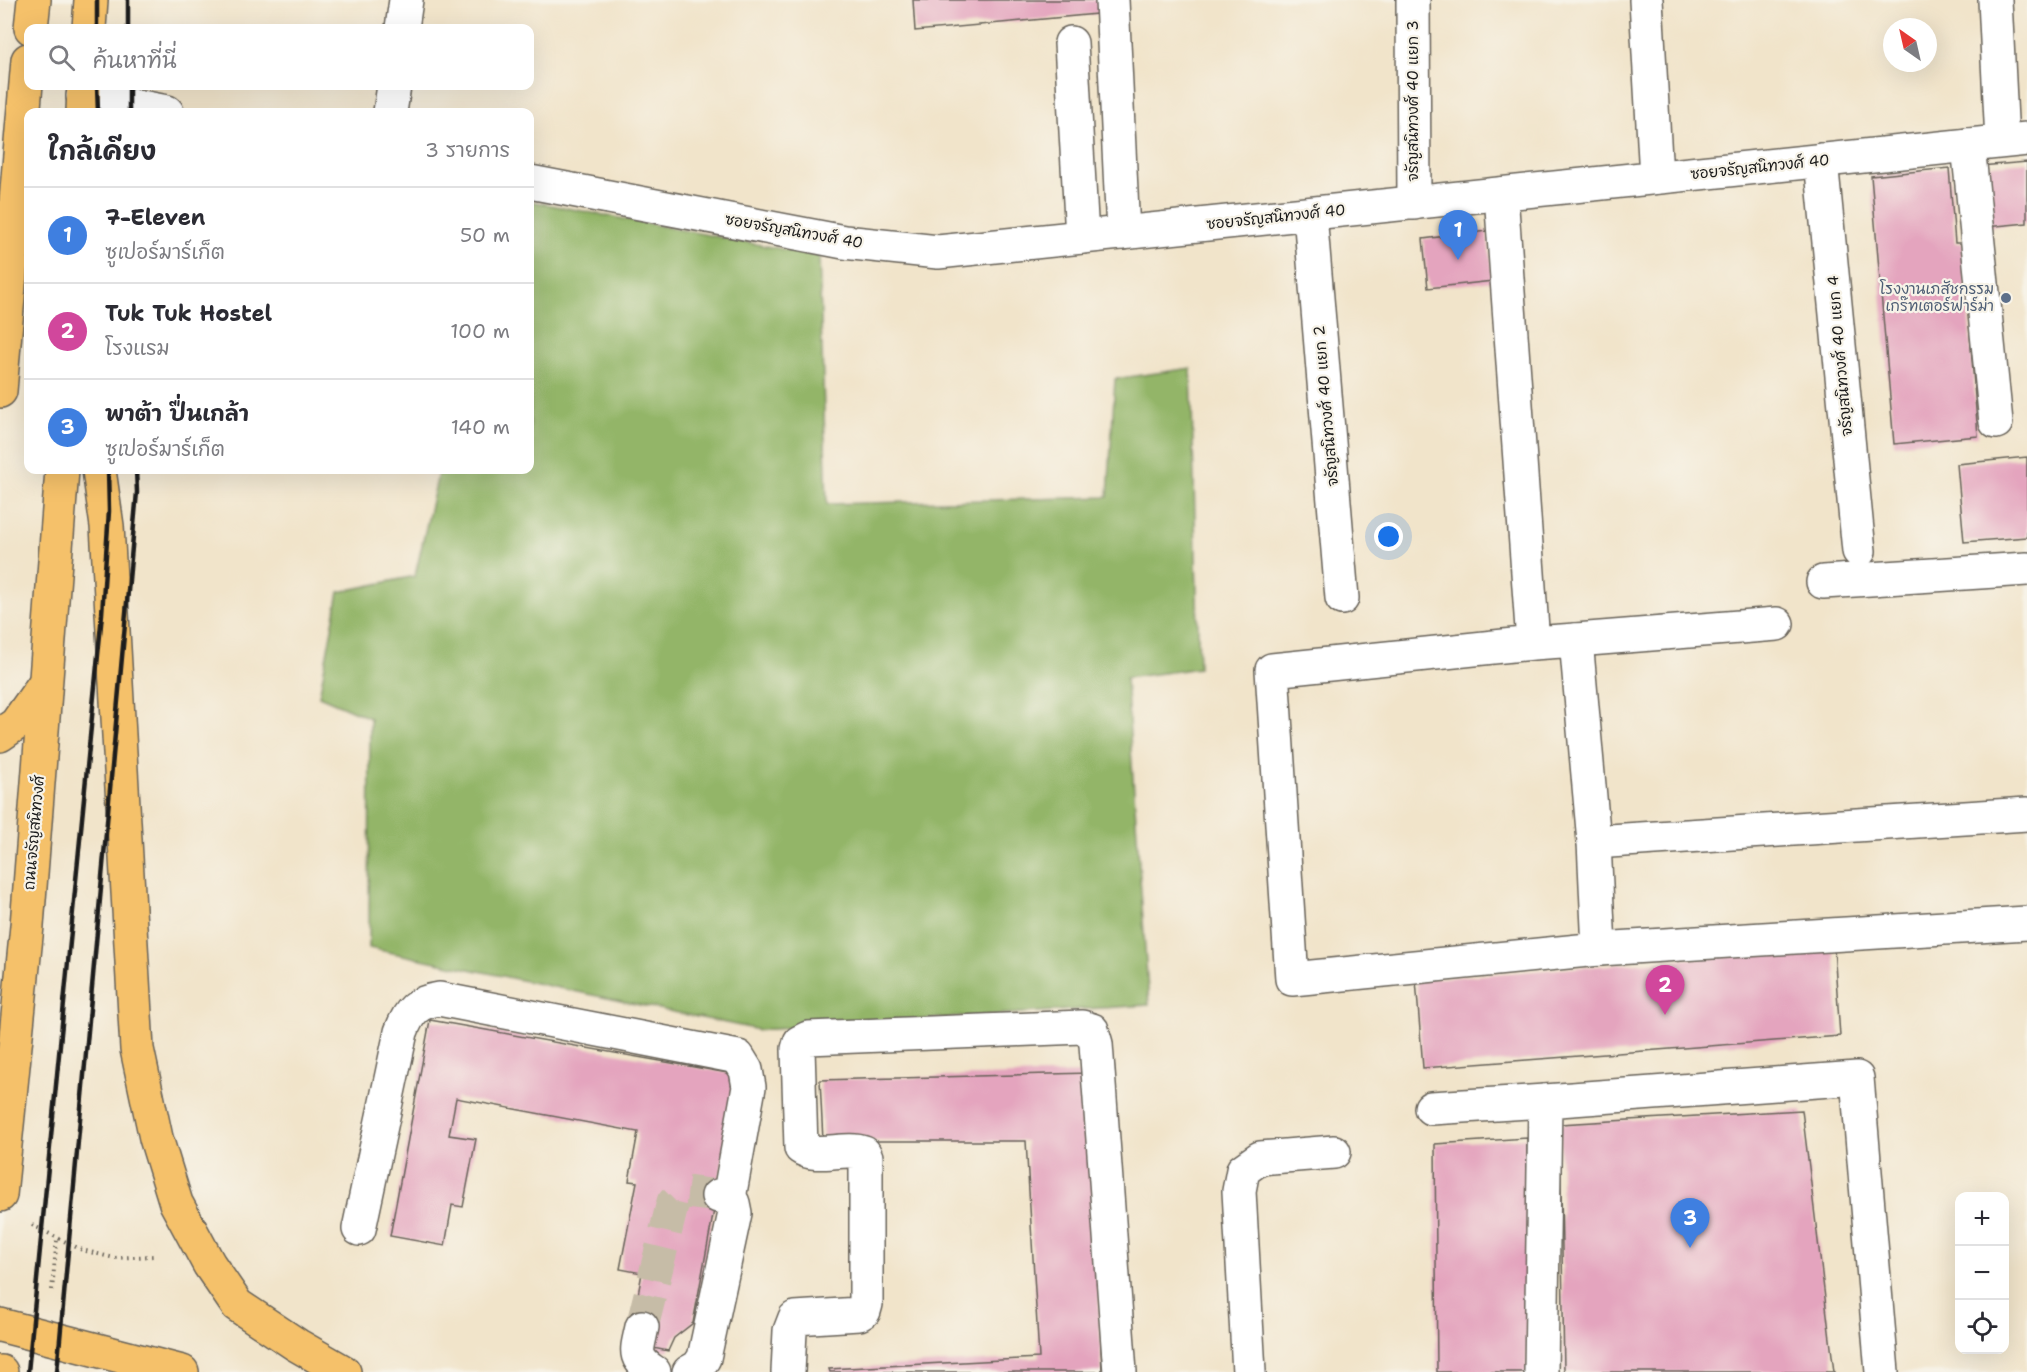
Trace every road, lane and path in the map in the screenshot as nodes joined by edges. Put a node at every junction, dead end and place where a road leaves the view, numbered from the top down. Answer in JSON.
{"nodes":[{"id":1,"x":34,"y":0,"type":"edge"},
{"id":2,"x":91,"y":0,"type":"edge"},
{"id":3,"x":406,"y":0,"type":"edge"},
{"id":4,"x":1112,"y":0,"type":"edge"},
{"id":5,"x":1413,"y":0,"type":"edge"},
{"id":6,"x":1646,"y":0,"type":"edge"},
{"id":7,"x":1995,"y":0,"type":"edge"},
{"id":8,"x":31,"y":24,"type":"edge"},
{"id":9,"x":89,"y":24,"type":"edge"},
{"id":10,"x":403,"y":24,"type":"edge"},
{"id":11,"x":1071,"y":43,"type":"dead end"},
{"id":12,"x":25,"y":90,"type":"edge"},
{"id":13,"x":393,"y":90,"type":"edge"},
{"id":14,"x":83,"y":98,"type":"edge"},
{"id":15,"x":143,"y":108,"type":"edge"},
{"id":16,"x":391,"y":108,"type":"edge"},
{"id":17,"x":2014,"y":140,"type":"edge"},
{"id":18,"x":1968,"y":145,"type":"junction"},
{"id":19,"x":1821,"y":160,"type":"junction"},
{"id":20,"x":1656,"y":177,"type":"junction"},
{"id":21,"x":534,"y":183,"type":"edge"},
{"id":22,"x":1501,"y":194,"type":"junction"},
{"id":23,"x":1414,"y":203,"type":"junction"},
{"id":24,"x":1310,"y":214,"type":"junction"},
{"id":25,"x":1123,"y":233,"type":"junction"},
{"id":26,"x":1082,"y":237,"type":"junction"},
{"id":27,"x":0,"y":391,"type":"edge"},
{"id":28,"x":1996,"y":422,"type":"dead end"},
{"id":29,"x":62,"y":474,"type":"edge"},
{"id":30,"x":100,"y":474,"type":"edge"},
{"id":31,"x":1859,"y":551,"type":"dead end"},
{"id":32,"x":2027,"y":569,"type":"edge"},
{"id":33,"x":1823,"y":582,"type":"dead end"},
{"id":34,"x":1342,"y":598,"type":"dead end"},
{"id":35,"x":1777,"y":624,"type":"dead end"},
{"id":36,"x":1576,"y":640,"type":"junction"},
{"id":37,"x":1533,"y":643,"type":"junction"},
{"id":38,"x":46,"y":681,"type":"junction"},
{"id":39,"x":0,"y":735,"type":"edge"},
{"id":40,"x":2027,"y":814,"type":"edge"},
{"id":41,"x":1594,"y":842,"type":"junction"},
{"id":42,"x":2027,"y":923,"type":"edge"},
{"id":43,"x":1599,"y":949,"type":"junction"},
{"id":44,"x":1545,"y":1101,"type":"junction"},
{"id":45,"x":1431,"y":1108,"type":"dead end"},
{"id":46,"x":1334,"y":1152,"type":"dead end"},
{"id":47,"x":0,"y":1195,"type":"edge"},
{"id":48,"x":32,"y":1226,"type":"dead end"},
{"id":49,"x":359,"y":1229,"type":"dead end"},
{"id":50,"x":57,"y":1238,"type":"junction"},
{"id":51,"x":154,"y":1256,"type":"dead end"},
{"id":52,"x":52,"y":1290,"type":"dead end"},
{"id":53,"x":0,"y":1325,"type":"edge"},
{"id":54,"x":642,"y":1327,"type":"tunnel mouth"},
{"id":55,"x":182,"y":1372,"type":"edge"},
{"id":56,"x":344,"y":1372,"type":"edge"},
{"id":57,"x":654,"y":1372,"type":"edge"},
{"id":58,"x":688,"y":1372,"type":"edge"},
{"id":59,"x":788,"y":1372,"type":"edge"},
{"id":60,"x":1120,"y":1372,"type":"edge"},
{"id":61,"x":1249,"y":1372,"type":"edge"},
{"id":62,"x":1541,"y":1372,"type":"edge"},
{"id":63,"x":1882,"y":1372,"type":"edge"}],
"edges":[{"from":1,"to":8,"type":"main road"},
{"from":2,"to":9,"type":"main road"},
{"from":3,"to":10,"type":"street"},
{"from":4,"to":25,"type":"street"},
{"from":5,"to":23,"type":"street","name":"จรัญสนิทวงศ์ 40 แยก 3"},
{"from":6,"to":20,"type":"street"},
{"from":7,"to":17,"type":"street"},
{"from":11,"to":26,"type":"street"},
{"from":12,"to":27,"type":"main road"},
{"from":13,"to":16,"type":"street"},
{"from":14,"to":15,"type":"street"},
{"from":17,"to":18,"type":"street","name":"ซอยจรัญสนิทวงศ์ 40"},
{"from":18,"to":19,"type":"street","name":"ซอยจรัญสนิทวงศ์ 40"},
{"from":18,"to":28,"type":"street"},
{"from":19,"to":20,"type":"street","name":"ซอยจรัญสนิทวงศ์ 40"},
{"from":19,"to":31,"type":"street","name":"จรัญสนิทวงศ์ 40 แยก 4"},
{"from":20,"to":22,"type":"street","name":"ซอยจรัญสนิทวงศ์ 40"},
{"from":21,"to":26,"type":"street","name":"ซอยจรัญสนิทวงศ์ 40"},
{"from":22,"to":23,"type":"street","name":"ซอยจรัญสนิทวงศ์ 40"},
{"from":22,"to":37,"type":"street"},
{"from":23,"to":24,"type":"street","name":"ซอยจรัญสนิทวงศ์ 40"},
{"from":24,"to":25,"type":"street","name":"ซอยจรัญสนิทวงศ์ 40"},
{"from":24,"to":34,"type":"street","name":"จรัญสนิทวงศ์ 40 แยก 2"},
{"from":25,"to":26,"type":"street","name":"ซอยจรัญสนิทวงศ์ 40"},
{"from":29,"to":38,"type":"main road","name":"ถนนจรัญสนิทวงศ์"},
{"from":30,"to":56,"type":"main road"},
{"from":32,"to":33,"type":"street"},
{"from":35,"to":36,"type":"street"},
{"from":36,"to":37,"type":"street"},
{"from":36,"to":41,"type":"street"},
{"from":37,"to":43,"type":"street"},
{"from":38,"to":39,"type":"main road"},
{"from":38,"to":47,"type":"main road","name":"ถนนจรัญสนิทวงศ์"},
{"from":40,"to":41,"type":"street"},
{"from":41,"to":43,"type":"street"},
{"from":42,"to":43,"type":"street"},
{"from":44,"to":45,"type":"street"},
{"from":44,"to":62,"type":"street"},
{"from":44,"to":63,"type":"street"},
{"from":46,"to":61,"type":"street"},
{"from":48,"to":50,"type":"path"},
{"from":49,"to":58,"type":"street"},
{"from":50,"to":51,"type":"path"},
{"from":50,"to":52,"type":"path"},
{"from":53,"to":55,"type":"main road"},
{"from":54,"to":57,"type":"street"},
{"from":59,"to":60,"type":"street"}]}
